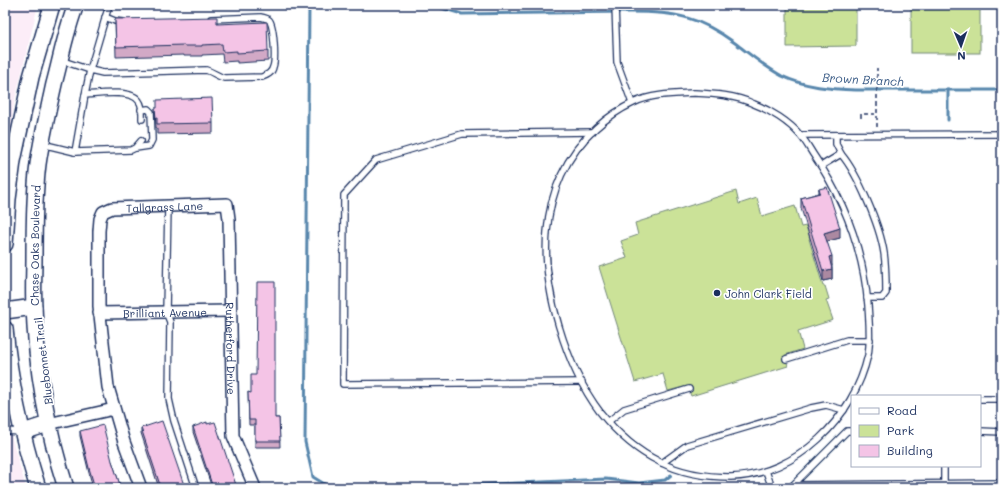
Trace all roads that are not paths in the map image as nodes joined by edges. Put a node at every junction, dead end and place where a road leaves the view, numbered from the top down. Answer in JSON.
{"nodes":[{"id":1,"x":52,"y":5,"type":"edge"},
{"id":2,"x":76,"y":5,"type":"edge"},
{"id":3,"x":109,"y":5,"type":"edge"},
{"id":4,"x":616,"y":5,"type":"edge"},
{"id":5,"x":105,"y":17,"type":"junction"},
{"id":6,"x":207,"y":19,"type":"edge"},
{"id":7,"x":131,"y":21,"type":"edge"},
{"id":8,"x":60,"y":60,"type":"junction"},
{"id":9,"x":90,"y":70,"type":"junction"},
{"id":10,"x":85,"y":95,"type":"junction"},
{"id":11,"x":632,"y":103,"type":"junction"},
{"id":12,"x":141,"y":110,"type":"junction"},
{"id":13,"x":142,"y":119,"type":"dead end"},
{"id":14,"x":592,"y":132,"type":"junction"},
{"id":15,"x":1002,"y":134,"type":"edge"},
{"id":16,"x":801,"y":135,"type":"junction"},
{"id":17,"x":836,"y":135,"type":"junction"},
{"id":18,"x":18,"y":137,"type":"junction"},
{"id":19,"x":141,"y":141,"type":"dead end"},
{"id":20,"x":42,"y":144,"type":"junction"},
{"id":21,"x":135,"y":148,"type":"junction"},
{"id":22,"x":75,"y":152,"type":"junction"},
{"id":23,"x":841,"y":154,"type":"junction"},
{"id":24,"x":821,"y":166,"type":"junction"},
{"id":25,"x":227,"y":204,"type":"joint"},
{"id":26,"x":168,"y":206,"type":"junction"},
{"id":27,"x":5,"y":244,"type":"edge"},
{"id":28,"x":868,"y":298,"type":"junction"},
{"id":29,"x":34,"y":307,"type":"junction"},
{"id":30,"x":5,"y":311,"type":"edge"},
{"id":31,"x":231,"y":311,"type":"junction"},
{"id":32,"x":166,"y":312,"type":"junction"},
{"id":33,"x":99,"y":313,"type":"junction"},
{"id":34,"x":5,"y":329,"type":"edge"},
{"id":35,"x":870,"y":340,"type":"junction"},
{"id":36,"x":786,"y":359,"type":"dead end"},
{"id":37,"x":582,"y":382,"type":"junction"},
{"id":38,"x":688,"y":389,"type":"dead end"},
{"id":39,"x":853,"y":395,"type":"edge"},
{"id":40,"x":851,"y":399,"type":"edge"},
{"id":41,"x":981,"y":399,"type":"edge"},
{"id":42,"x":1002,"y":399,"type":"edge"},
{"id":43,"x":114,"y":409,"type":"junction"},
{"id":44,"x":844,"y":410,"type":"junction"},
{"id":45,"x":609,"y":421,"type":"junction"},
{"id":46,"x":48,"y":424,"type":"junction"},
{"id":47,"x":5,"y":431,"type":"edge"},
{"id":48,"x":851,"y":431,"type":"edge"},
{"id":49,"x":981,"y":431,"type":"edge"},
{"id":50,"x":23,"y":432,"type":"junction"},
{"id":51,"x":1002,"y":432,"type":"edge"},
{"id":52,"x":662,"y":463,"type":"junction"},
{"id":53,"x":944,"y":467,"type":"edge"},
{"id":54,"x":766,"y":471,"type":"junction"},
{"id":55,"x":1002,"y":483,"type":"edge"},
{"id":56,"x":72,"y":484,"type":"edge"},
{"id":57,"x":944,"y":486,"type":"edge"},
{"id":58,"x":38,"y":488,"type":"edge"},
{"id":59,"x":140,"y":488,"type":"edge"},
{"id":60,"x":196,"y":488,"type":"edge"},
{"id":61,"x":255,"y":488,"type":"edge"},
{"id":62,"x":772,"y":488,"type":"edge"}],
"edges":[{"from":1,"to":18,"type":"street"},
{"from":2,"to":8,"type":"street","name":"Chase Oaks Boulevard"},
{"from":3,"to":5,"type":"lane"},
{"from":4,"to":11,"type":"lane"},
{"from":5,"to":7,"type":"lane"},
{"from":5,"to":9,"type":"lane"},
{"from":6,"to":9,"type":"lane"},
{"from":8,"to":9,"type":"lane"},
{"from":8,"to":20,"type":"street","name":"Chase Oaks Boulevard"},
{"from":9,"to":10,"type":"lane"},
{"from":10,"to":12,"type":"lane"},
{"from":10,"to":22,"type":"lane"},
{"from":11,"to":14,"type":"lane"},
{"from":11,"to":16,"type":"lane"},
{"from":12,"to":13,"type":"lane"},
{"from":12,"to":21,"type":"lane"},
{"from":14,"to":37,"type":"lane"},
{"from":14,"to":37,"type":"lane"},
{"from":15,"to":17,"type":"lane"},
{"from":16,"to":17,"type":"lane"},
{"from":16,"to":24,"type":"lane"},
{"from":17,"to":23,"type":"lane"},
{"from":18,"to":20,"type":"street"},
{"from":18,"to":27,"type":"street"},
{"from":19,"to":21,"type":"lane"},
{"from":20,"to":22,"type":"lane"},
{"from":20,"to":29,"type":"street","name":"Chase Oaks Boulevard"},
{"from":21,"to":22,"type":"lane"},
{"from":23,"to":24,"type":"lane"},
{"from":23,"to":28,"type":"lane"},
{"from":24,"to":28,"type":"lane"},
{"from":25,"to":26,"type":"street","name":"Tallgrass Lane"},
{"from":25,"to":31,"type":"street","name":"Rutherford Drive"},
{"from":26,"to":32,"type":"lane"},
{"from":26,"to":33,"type":"street","name":"Tallgrass Lane"},
{"from":28,"to":35,"type":"lane"},
{"from":29,"to":30,"type":"street"},
{"from":29,"to":46,"type":"street","name":"Chase Oaks Boulevard"},
{"from":31,"to":32,"type":"street","name":"Brilliant Avenue"},
{"from":31,"to":61,"type":"street","name":"Rutherford Drive"},
{"from":32,"to":33,"type":"street","name":"Brilliant Avenue"},
{"from":32,"to":60,"type":"lane"},
{"from":33,"to":43,"type":"street"},
{"from":34,"to":50,"type":"street"},
{"from":35,"to":36,"type":"lane"},
{"from":35,"to":39,"type":"lane"},
{"from":37,"to":45,"type":"lane"},
{"from":38,"to":45,"type":"lane"},
{"from":40,"to":44,"type":"lane"},
{"from":41,"to":42,"type":"lane"},
{"from":43,"to":46,"type":"street"},
{"from":43,"to":59,"type":"street"},
{"from":44,"to":52,"type":"lane"},
{"from":44,"to":54,"type":"lane"},
{"from":45,"to":52,"type":"lane"},
{"from":46,"to":50,"type":"street"},
{"from":46,"to":56,"type":"street","name":"Chase Oaks Boulevard"},
{"from":47,"to":50,"type":"lane"},
{"from":48,"to":57,"type":"lane"},
{"from":49,"to":51,"type":"lane"},
{"from":50,"to":58,"type":"street"},
{"from":52,"to":54,"type":"lane"},
{"from":53,"to":57,"type":"lane"},
{"from":54,"to":62,"type":"lane"},
{"from":55,"to":57,"type":"lane"}]}
